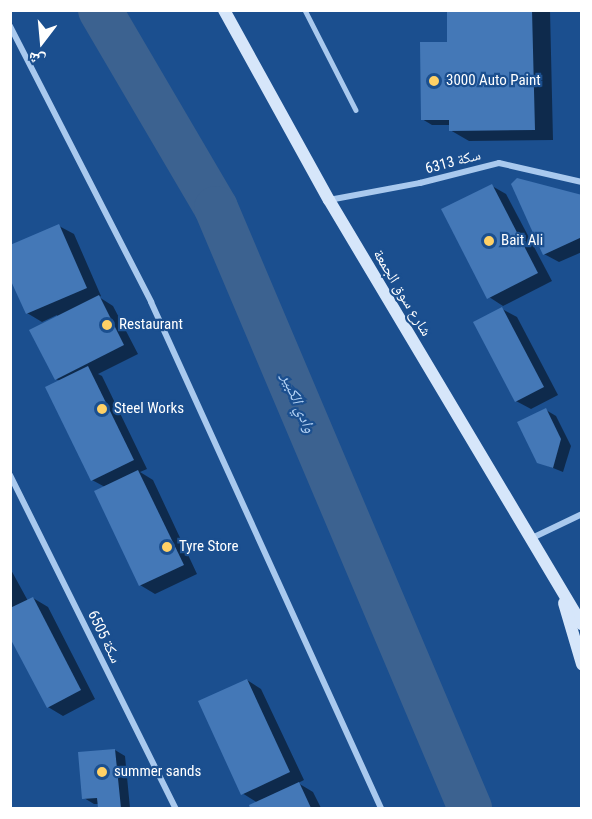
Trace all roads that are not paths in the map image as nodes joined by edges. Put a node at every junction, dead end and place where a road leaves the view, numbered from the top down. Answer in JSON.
{"nodes":[{"id":1,"x":224,"y":10,"type":"edge"},
{"id":2,"x":305,"y":10,"type":"edge"},
{"id":3,"x":10,"y":26,"type":"edge"},
{"id":4,"x":356,"y":110,"type":"dead end"},
{"id":5,"x":582,"y":182,"type":"edge"},
{"id":6,"x":329,"y":200,"type":"junction"},
{"id":7,"x":10,"y":475,"type":"edge"},
{"id":8,"x":582,"y":514,"type":"edge"},
{"id":9,"x":532,"y":538,"type":"junction"},
{"id":10,"x":560,"y":587,"type":"junction"},
{"id":11,"x":582,"y":624,"type":"edge"},
{"id":12,"x":582,"y":664,"type":"edge"},
{"id":13,"x":175,"y":808,"type":"edge"},
{"id":14,"x":381,"y":808,"type":"edge"}],
"edges":[{"from":1,"to":6,"type":"street","name":"شارع سوق الجمعة"},
{"from":2,"to":4,"type":"lane"},
{"from":3,"to":14,"type":"street"},
{"from":5,"to":6,"type":"street","name":"سكة 6313"},
{"from":6,"to":9,"type":"street","name":"شارع سوق الجمعة"},
{"from":7,"to":13,"type":"street","name":"سكة 6505"},
{"from":8,"to":9,"type":"street"},
{"from":9,"to":10,"type":"street","name":"شارع سوق الجمعة"},
{"from":10,"to":11,"type":"street","name":"شارع سوق الجمعة"},
{"from":10,"to":12,"type":"street","name":"شارع سوق الجمعة"}]}
